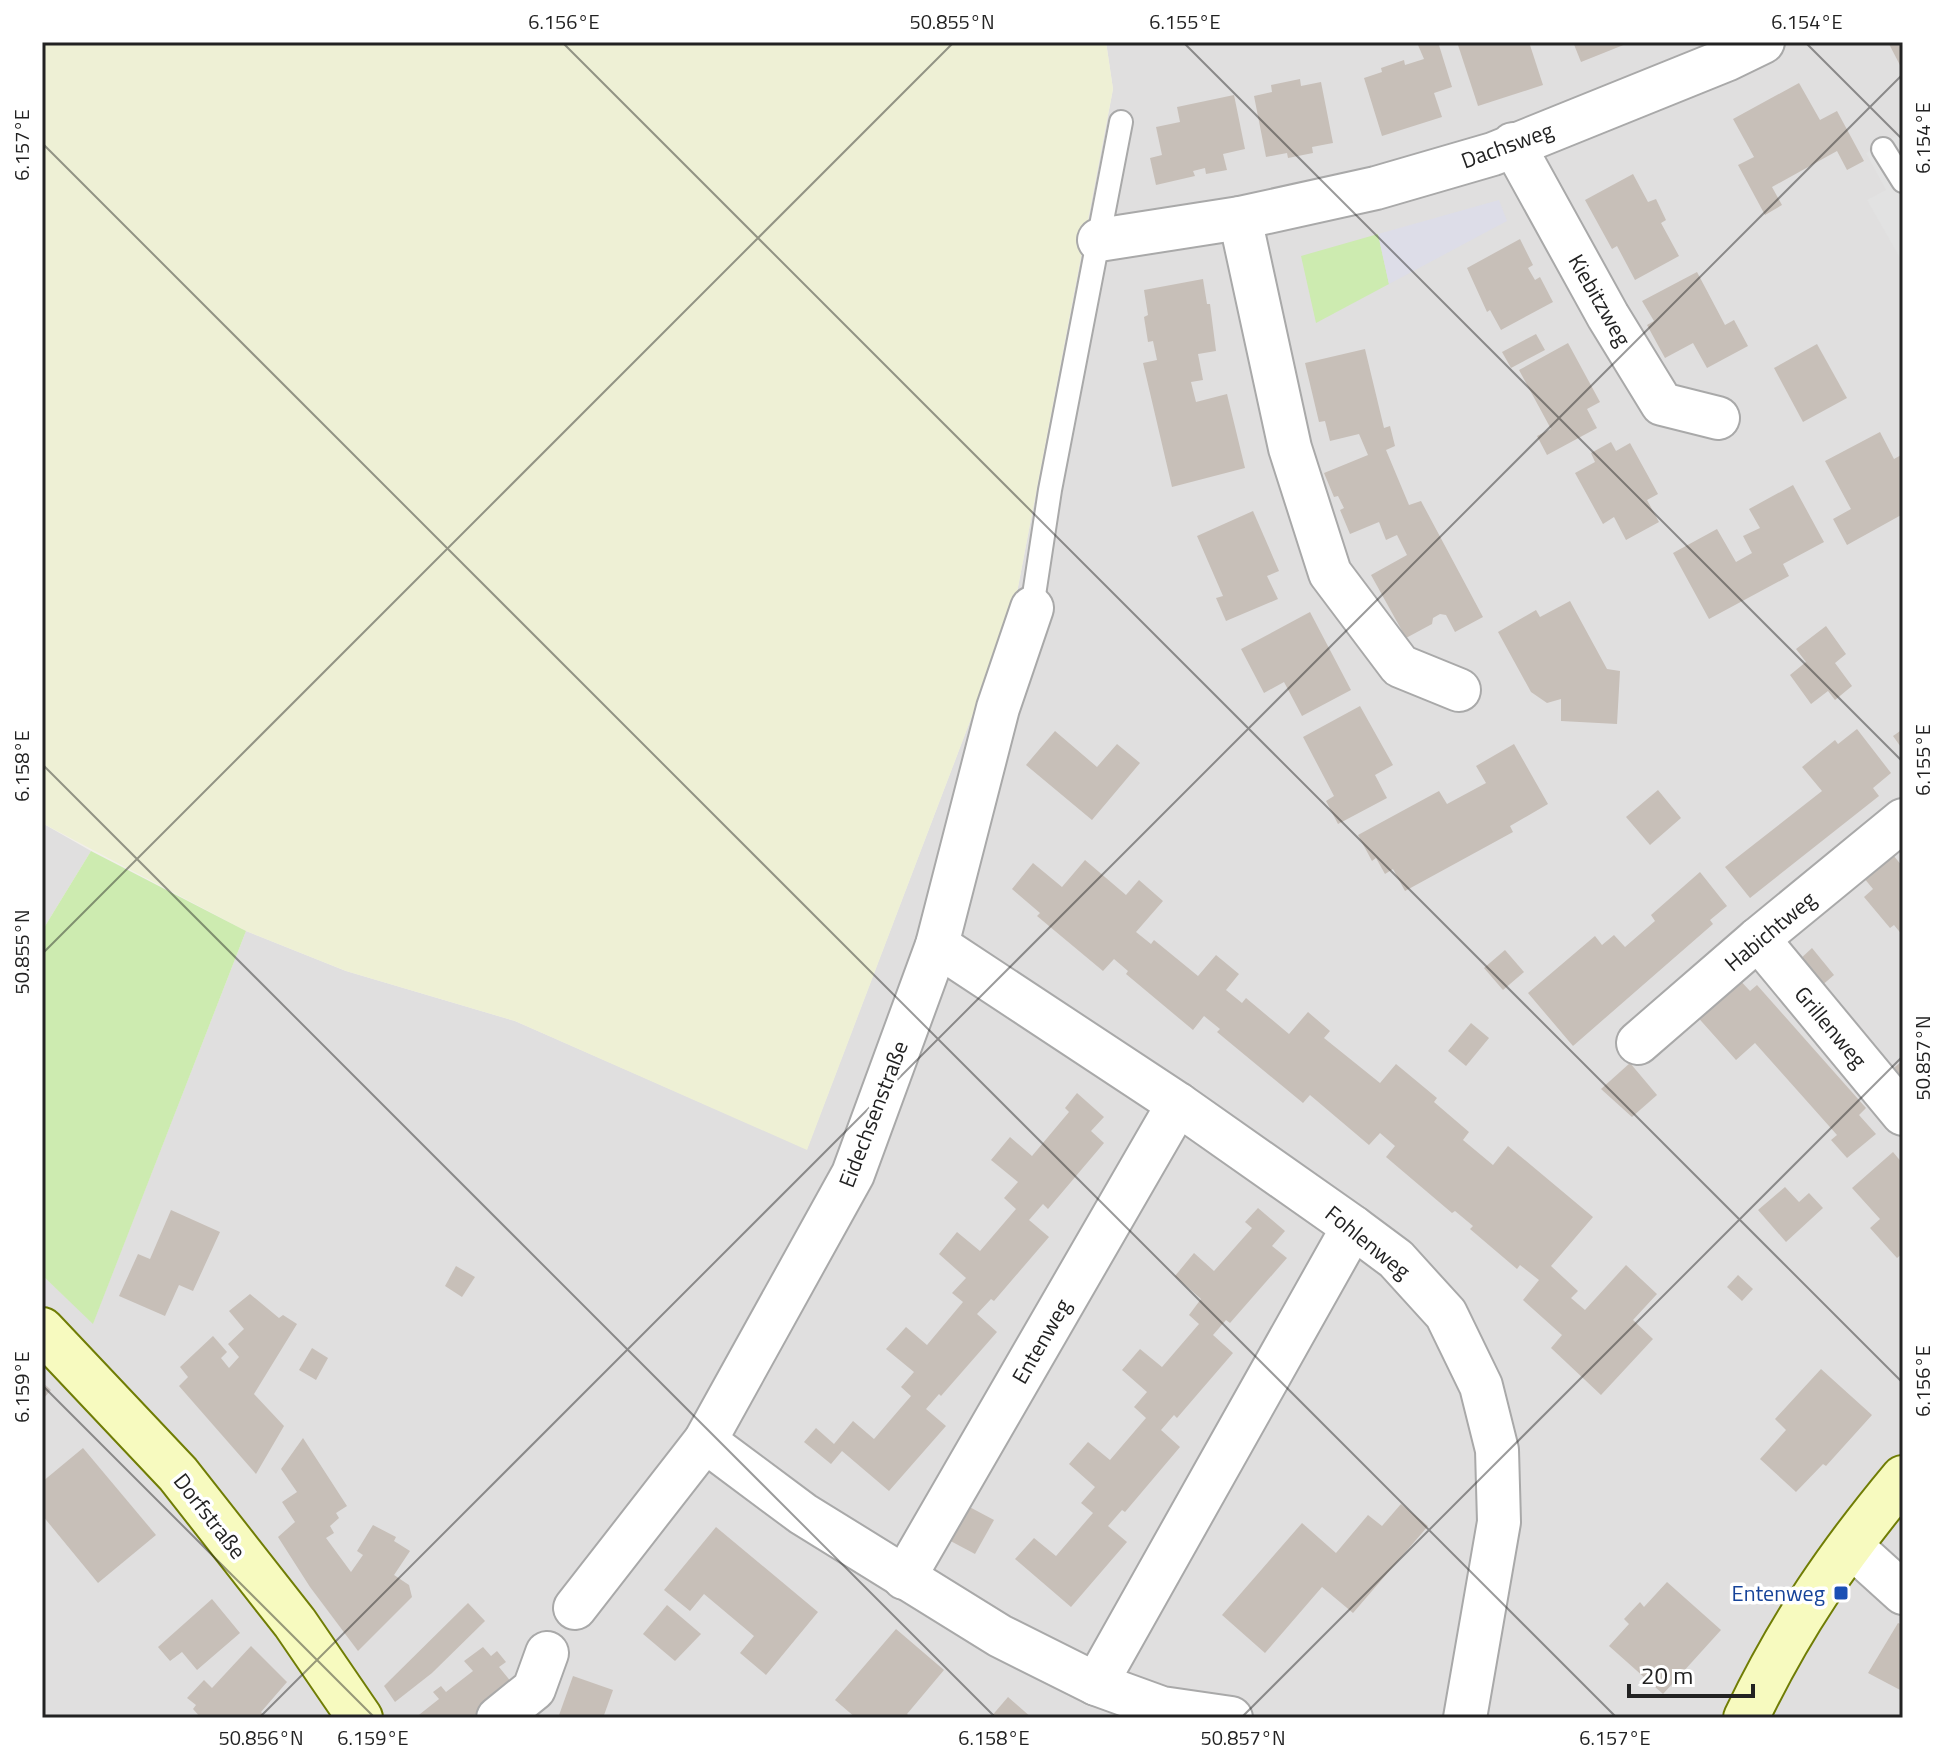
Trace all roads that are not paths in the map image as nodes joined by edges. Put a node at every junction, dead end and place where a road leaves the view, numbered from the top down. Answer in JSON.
{"nodes":[{"id":1,"x":1763,"y":42,"type":"edge"},
{"id":2,"x":1121,"y":122,"type":"dead end"},
{"id":3,"x":1513,"y":144,"type":"junction"},
{"id":4,"x":1883,"y":149,"type":"dead end"},
{"id":5,"x":1903,"y":181,"type":"edge"},
{"id":6,"x":1240,"y":218,"type":"junction"},
{"id":7,"x":1099,"y":240,"type":"junction"},
{"id":8,"x":1718,"y":418,"type":"dead end"},
{"id":9,"x":1032,"y":608,"type":"joint"},
{"id":10,"x":1459,"y":690,"type":"dead end"},
{"id":11,"x":1903,"y":820,"type":"edge"},
{"id":12,"x":1758,"y":939,"type":"junction"},
{"id":13,"x":937,"y":945,"type":"junction"},
{"id":14,"x":1638,"y":1043,"type":"dead end"},
{"id":15,"x":1178,"y":1104,"type":"junction"},
{"id":16,"x":1903,"y":1114,"type":"edge"},
{"id":17,"x":1353,"y":1227,"type":"junction"},
{"id":18,"x":42,"y":1330,"type":"edge"},
{"id":19,"x":705,"y":1441,"type":"junction"},
{"id":20,"x":1903,"y":1478,"type":"edge"},
{"id":21,"x":1850,"y":1545,"type":"junction"},
{"id":22,"x":904,"y":1578,"type":"junction"},
{"id":23,"x":1903,"y":1593,"type":"edge"},
{"id":24,"x":575,"y":1608,"type":"dead end"},
{"id":25,"x":547,"y":1653,"type":"dead end"},
{"id":26,"x":1096,"y":1684,"type":"junction"},
{"id":27,"x":360,"y":1718,"type":"edge"},
{"id":28,"x":498,"y":1718,"type":"edge"},
{"id":29,"x":1231,"y":1718,"type":"edge"},
{"id":30,"x":1465,"y":1718,"type":"edge"},
{"id":31,"x":1746,"y":1718,"type":"edge"}],
"edges":[{"from":1,"to":3,"type":"street","name":"Dachsweg"},
{"from":2,"to":7,"type":"lane"},
{"from":3,"to":6,"type":"street","name":"Dachsweg"},
{"from":3,"to":8,"type":"street","name":"Kiebitzweg"},
{"from":4,"to":5,"type":"lane"},
{"from":6,"to":7,"type":"street","name":"Dachsweg"},
{"from":6,"to":10,"type":"street"},
{"from":7,"to":9,"type":"lane"},
{"from":9,"to":13,"type":"street","name":"Eidechsenstraße"},
{"from":11,"to":12,"type":"street","name":"Habichtweg"},
{"from":12,"to":14,"type":"street","name":"Habichtweg"},
{"from":12,"to":16,"type":"street","name":"Grillenweg"},
{"from":13,"to":15,"type":"street","name":"Fohlenweg"},
{"from":13,"to":19,"type":"street","name":"Eidechsenstraße"},
{"from":15,"to":17,"type":"street","name":"Fohlenweg"},
{"from":15,"to":22,"type":"street","name":"Entenweg"},
{"from":17,"to":26,"type":"street"},
{"from":17,"to":30,"type":"street","name":"Fohlenweg"},
{"from":18,"to":27,"type":"main road","name":"Dorfstraße"},
{"from":19,"to":22,"type":"street"},
{"from":19,"to":24,"type":"street","name":"Eidechsenstraße"},
{"from":20,"to":21,"type":"main road"},
{"from":21,"to":23,"type":"street"},
{"from":21,"to":31,"type":"main road"},
{"from":22,"to":26,"type":"street"},
{"from":25,"to":28,"type":"street"},
{"from":26,"to":29,"type":"street"}]}
